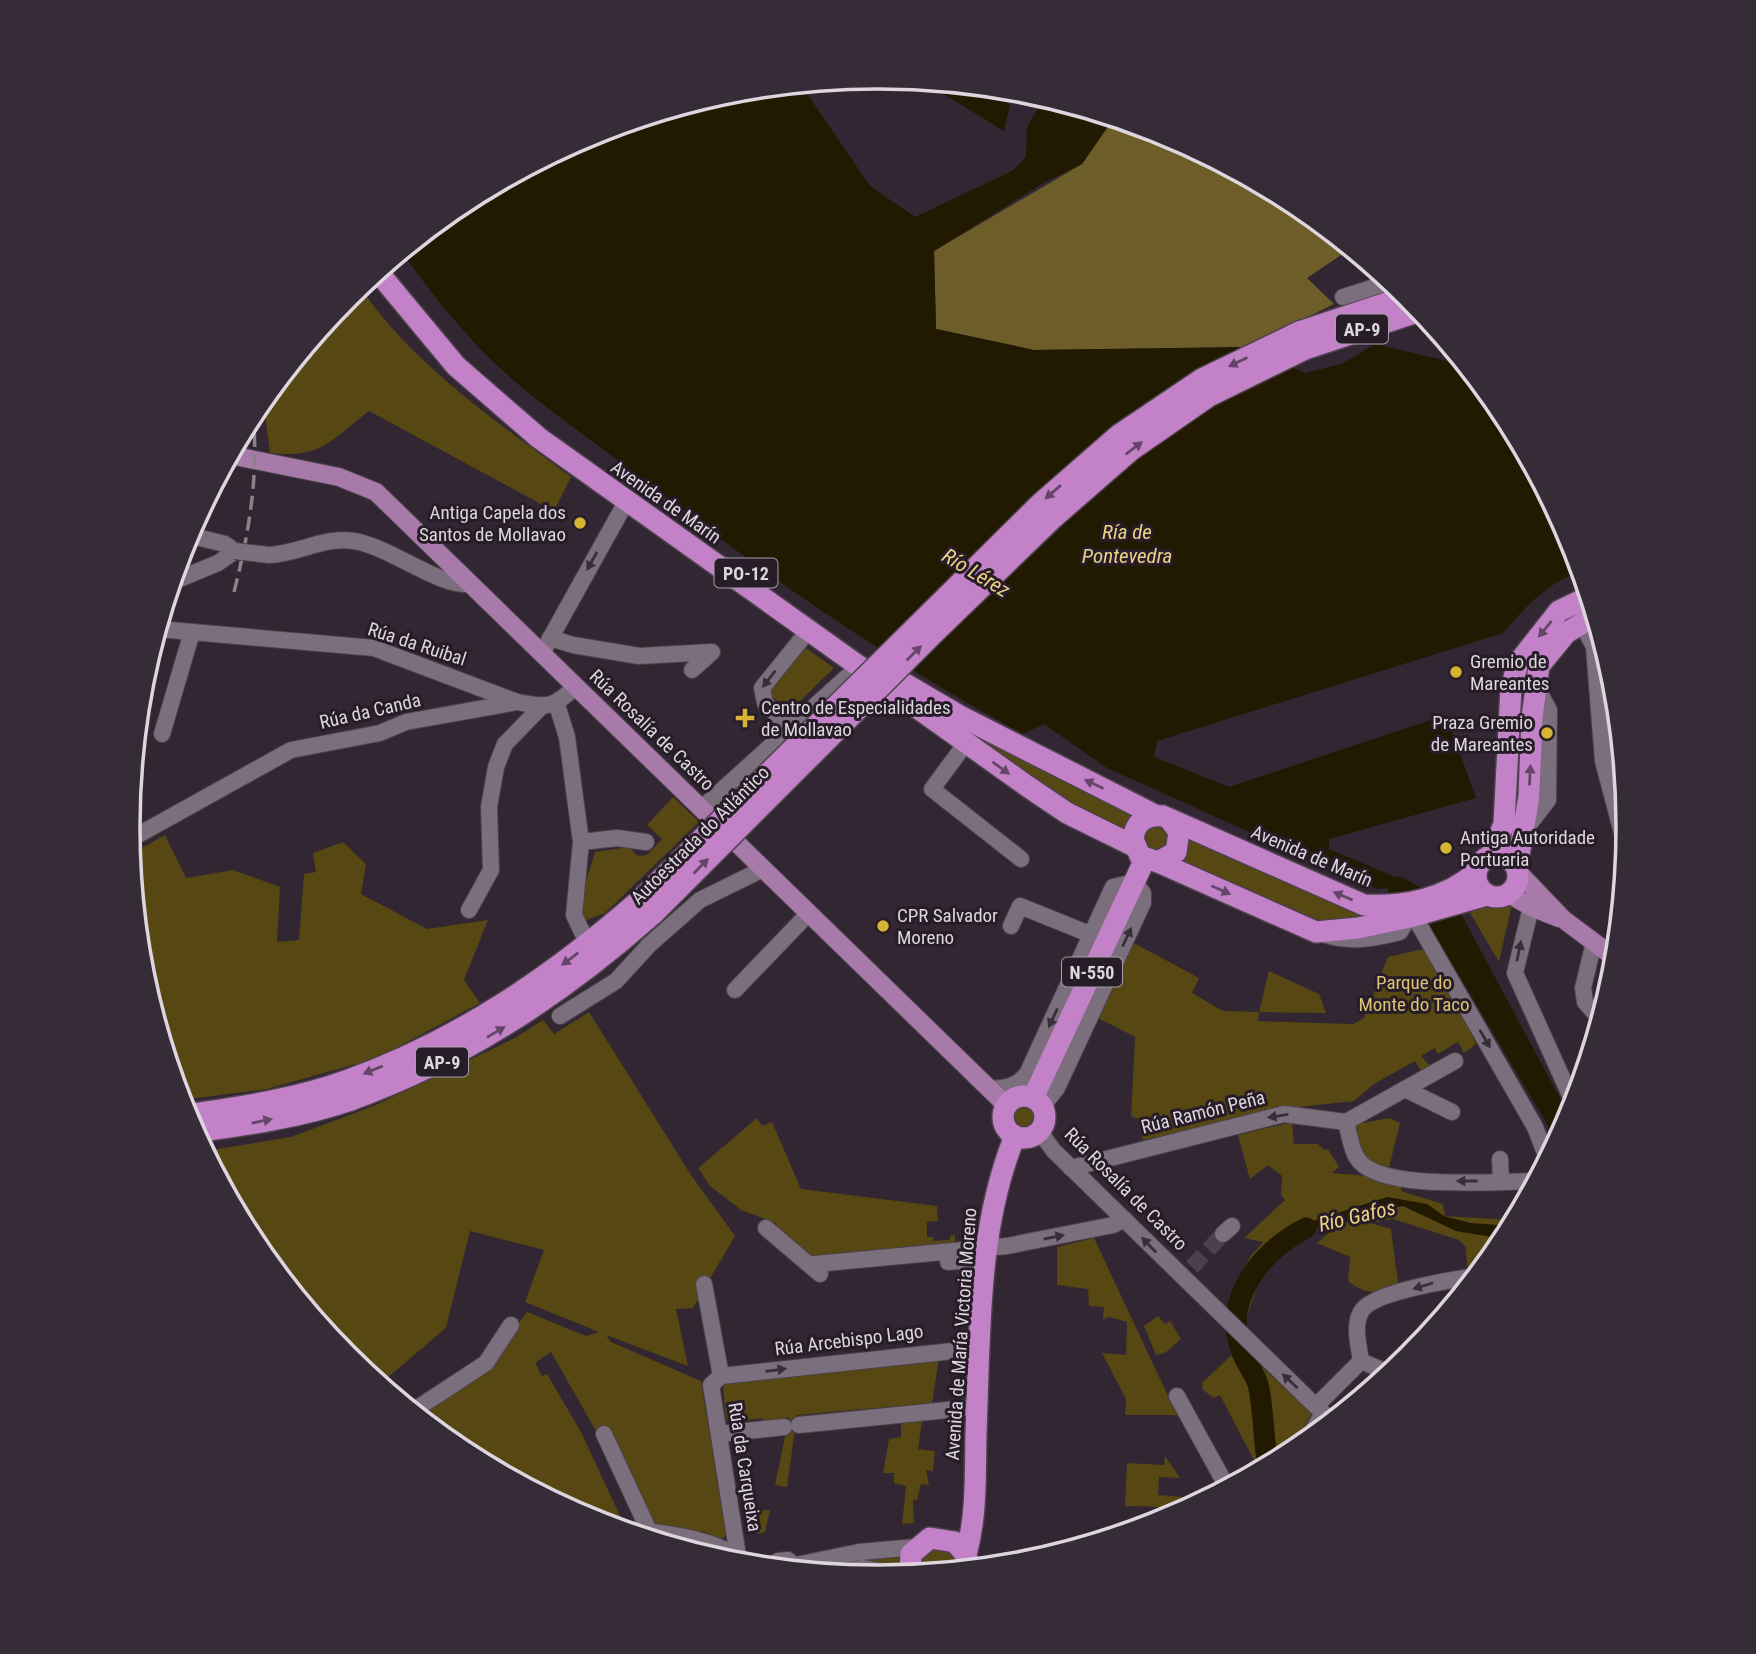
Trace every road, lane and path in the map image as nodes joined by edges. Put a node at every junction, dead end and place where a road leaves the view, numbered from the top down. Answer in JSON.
{"nodes":[{"id":1,"x":394,"y":271,"type":"edge"},
{"id":2,"x":384,"y":279,"type":"edge"},
{"id":3,"x":1379,"y":286,"type":"edge"},
{"id":4,"x":1343,"y":297,"type":"dead end"},
{"id":5,"x":1396,"y":301,"type":"edge"},
{"id":6,"x":1409,"y":315,"type":"edge"},
{"id":7,"x":1302,"y":341,"type":"junction"},
{"id":8,"x":239,"y":458,"type":"edge"},
{"id":9,"x":626,"y":502,"type":"junction"},
{"id":10,"x":199,"y":538,"type":"edge"},
{"id":11,"x":235,"y":551,"type":"junction"},
{"id":12,"x":184,"y":577,"type":"edge"},
{"id":13,"x":470,"y":584,"type":"junction"},
{"id":14,"x":1580,"y":601,"type":"edge"},
{"id":15,"x":1586,"y":620,"type":"edge"},
{"id":16,"x":167,"y":630,"type":"edge"},
{"id":17,"x":808,"y":631,"type":"junction"},
{"id":18,"x":192,"y":632,"type":"junction"},
{"id":19,"x":546,"y":646,"type":"junction"},
{"id":20,"x":1594,"y":650,"type":"edge"},
{"id":21,"x":858,"y":667,"type":"junction"},
{"id":22,"x":692,"y":670,"type":"dead end"},
{"id":23,"x":575,"y":687,"type":"junction"},
{"id":24,"x":517,"y":702,"type":"junction"},
{"id":25,"x":552,"y":707,"type":"junction"},
{"id":26,"x":791,"y":727,"type":"junction"},
{"id":27,"x":162,"y":734,"type":"dead end"},
{"id":28,"x":966,"y":743,"type":"junction"},
{"id":29,"x":567,"y":805,"type":"dead end"},
{"id":30,"x":1615,"y":807,"type":"edge"},
{"id":31,"x":701,"y":809,"type":"junction"},
{"id":32,"x":1162,"y":817,"type":"junction"},
{"id":33,"x":140,"y":834,"type":"edge"},
{"id":34,"x":581,"y":842,"type":"junction"},
{"id":35,"x":646,"y":842,"type":"dead end"},
{"id":36,"x":1491,"y":855,"type":"junction"},
{"id":37,"x":1146,"y":856,"type":"junction"},
{"id":38,"x":1021,"y":859,"type":"dead end"},
{"id":39,"x":763,"y":869,"type":"junction"},
{"id":40,"x":1518,"y":870,"type":"junction"},
{"id":41,"x":1476,"y":872,"type":"junction"},
{"id":42,"x":1134,"y":882,"type":"junction"},
{"id":43,"x":1509,"y":894,"type":"junction"},
{"id":44,"x":1487,"y":895,"type":"junction"},
{"id":45,"x":1442,"y":900,"type":"junction"},
{"id":46,"x":647,"y":906,"type":"junction"},
{"id":47,"x":1531,"y":907,"type":"junction"},
{"id":48,"x":468,"y":910,"type":"dead end"},
{"id":49,"x":809,"y":913,"type":"junction"},
{"id":50,"x":1413,"y":913,"type":"junction"},
{"id":51,"x":1563,"y":919,"type":"junction"},
{"id":52,"x":1011,"y":926,"type":"dead end"},
{"id":53,"x":583,"y":934,"type":"dead end"},
{"id":54,"x":1091,"y":935,"type":"junction"},
{"id":55,"x":1594,"y":942,"type":"junction"},
{"id":56,"x":1605,"y":950,"type":"edge"},
{"id":57,"x":736,"y":990,"type":"dead end"},
{"id":58,"x":1593,"y":1011,"type":"edge"},
{"id":59,"x":560,"y":1016,"type":"dead end"},
{"id":60,"x":1046,"y":1053,"type":"junction"},
{"id":61,"x":1455,"y":1061,"type":"dead end"},
{"id":62,"x":990,"y":1089,"type":"junction"},
{"id":63,"x":1405,"y":1089,"type":"junction"},
{"id":64,"x":1567,"y":1089,"type":"edge"},
{"id":65,"x":1038,"y":1102,"type":"junction"},
{"id":66,"x":1006,"y":1105,"type":"junction"},
{"id":67,"x":1452,"y":1112,"type":"dead end"},
{"id":68,"x":198,"y":1113,"type":"edge"},
{"id":69,"x":1346,"y":1122,"type":"junction"},
{"id":70,"x":206,"y":1131,"type":"edge"},
{"id":71,"x":1039,"y":1131,"type":"junction"},
{"id":72,"x":1015,"y":1136,"type":"junction"},
{"id":73,"x":1543,"y":1147,"type":"edge"},
{"id":74,"x":1500,"y":1158,"type":"dead end"},
{"id":75,"x":1071,"y":1168,"type":"junction"},
{"id":76,"x":1501,"y":1181,"type":"junction"},
{"id":77,"x":1525,"y":1181,"type":"edge"},
{"id":78,"x":1124,"y":1219,"type":"junction"},
{"id":79,"x":766,"y":1228,"type":"dead end"},
{"id":80,"x":987,"y":1249,"type":"junction"},
{"id":81,"x":898,"y":1257,"type":"junction"},
{"id":82,"x":815,"y":1264,"type":"dead end"},
{"id":83,"x":920,"y":1264,"type":"junction"},
{"id":84,"x":1461,"y":1279,"type":"edge"},
{"id":85,"x":704,"y":1284,"type":"dead end"},
{"id":86,"x":983,"y":1300,"type":"junction"},
{"id":87,"x":511,"y":1325,"type":"dead end"},
{"id":88,"x":981,"y":1348,"type":"junction"},
{"id":89,"x":1361,"y":1361,"type":"junction"},
{"id":90,"x":1379,"y":1369,"type":"edge"},
{"id":91,"x":716,"y":1380,"type":"junction"},
{"id":92,"x":1177,"y":1396,"type":"dead end"},
{"id":93,"x":421,"y":1406,"type":"edge"},
{"id":94,"x":977,"y":1407,"type":"junction"},
{"id":95,"x":1324,"y":1413,"type":"edge"},
{"id":96,"x":604,"y":1434,"type":"dead end"},
{"id":97,"x":719,"y":1434,"type":"junction"},
{"id":98,"x":1223,"y":1479,"type":"edge"},
{"id":99,"x":974,"y":1496,"type":"junction"},
{"id":100,"x":648,"y":1528,"type":"edge"},
{"id":101,"x":668,"y":1534,"type":"edge"},
{"id":102,"x":947,"y":1538,"type":"junction"},
{"id":103,"x":704,"y":1544,"type":"edge"},
{"id":104,"x":916,"y":1547,"type":"junction"},
{"id":105,"x":741,"y":1552,"type":"edge"},
{"id":106,"x":965,"y":1559,"type":"edge"},
{"id":107,"x":969,"y":1559,"type":"edge"},
{"id":108,"x":818,"y":1562,"type":"edge"},
{"id":109,"x":909,"y":1564,"type":"edge"}],
"edges":[{"from":32,"to":1,"type":"highway","name":"Avenida de Marín","number":"PO-12","one_way":true},
{"from":2,"to":9,"type":"highway","name":"Avenida de Marín","number":"PO-12"},
{"from":3,"to":4,"type":"street"},
{"from":5,"to":7,"type":"highway","name":"Autoestrada do Atlántico","number":"AP-9"},
{"from":6,"to":7,"type":"highway","name":"Autoestrada do Atlántico","number":"AP-9"},
{"from":7,"to":46,"type":"highway","name":"Autoestrada do Atlántico","number":"AP-9","bridge":true},
{"from":8,"to":13,"type":"main road","name":"Rúa Rosalía de Castro"},
{"from":9,"to":17,"type":"highway","name":"Avenida de Marín","number":"PO-12"},
{"from":9,"to":19,"type":"street","one_way":true},
{"from":10,"to":11,"type":"street"},
{"from":11,"to":12,"type":"street"},
{"from":11,"to":13,"type":"street","bridge":true},
{"from":13,"to":19,"type":"main road","name":"Rúa Rosalía de Castro"},
{"from":14,"to":36,"type":"highway","one_way":true},
{"from":15,"to":40,"type":"highway"},
{"from":16,"to":18,"type":"street","name":"Rúa da Ruibal"},
{"from":17,"to":21,"type":"highway","name":"Avenida de Marín","number":"PO-12"},
{"from":17,"to":26,"type":"street","one_way":true},
{"from":18,"to":24,"type":"street","name":"Rúa da Ruibal"},
{"from":18,"to":27,"type":"street"},
{"from":19,"to":22,"type":"street"},
{"from":19,"to":23,"type":"main road","name":"Rúa Rosalía de Castro"},
{"from":20,"to":30,"type":"street"},
{"from":21,"to":26,"type":"street"},
{"from":21,"to":28,"type":"highway","name":"Avenida de Marín","number":"PO-12"},
{"from":23,"to":25,"type":"street"},
{"from":23,"to":31,"type":"main road","name":"Rúa Rosalía de Castro"},
{"from":24,"to":25,"type":"street","name":"Rúa da Ruibal"},
{"from":24,"to":33,"type":"street","name":"Rúa da Canda"},
{"from":25,"to":29,"type":"street"},
{"from":25,"to":34,"type":"street"},
{"from":25,"to":48,"type":"street"},
{"from":26,"to":31,"type":"street"},
{"from":28,"to":37,"type":"highway","name":"Avenida de Marín","number":"PO-12","one_way":true},
{"from":28,"to":38,"type":"street"},
{"from":31,"to":39,"type":"main road","name":"Rúa Rosalía de Castro"},
{"from":32,"to":37,"type":"highway"},
{"from":32,"to":37,"type":"highway"},
{"from":50,"to":32,"type":"highway","name":"Avenida de Marín","one_way":true},
{"from":34,"to":35,"type":"street"},
{"from":34,"to":53,"type":"street"},
{"from":36,"to":40,"type":"highway"},
{"from":36,"to":41,"type":"highway"},
{"from":37,"to":42,"type":"highway","number":"N-550"},
{"from":37,"to":50,"type":"highway","name":"Avenida de Marín","one_way":true},
{"from":39,"to":49,"type":"main road","name":"Rúa Rosalía de Castro"},
{"from":39,"to":59,"type":"street"},
{"from":40,"to":43,"type":"highway"},
{"from":40,"to":51,"type":"main road"},
{"from":41,"to":44,"type":"highway"},
{"from":41,"to":45,"type":"highway","name":"Avenida de Marín"},
{"from":42,"to":54,"type":"street"},
{"from":42,"to":60,"type":"highway","number":"N-550"},
{"from":65,"to":42,"type":"street","number":"N-550","one_way":true},
{"from":43,"to":44,"type":"highway"},
{"from":43,"to":47,"type":"main road"},
{"from":44,"to":45,"type":"highway","name":"Avenida de Marín"},
{"from":45,"to":50,"type":"highway","name":"Avenida de Marín"},
{"from":46,"to":68,"type":"highway","name":"Autoestrada do Atlántico","number":"AP-9","one_way":true},
{"from":70,"to":46,"type":"highway","name":"Autoestrada do Atlántico","number":"AP-9","one_way":true},
{"from":47,"to":51,"type":"main road"},
{"from":64,"to":47,"type":"street","one_way":true},
{"from":49,"to":57,"type":"street"},
{"from":49,"to":62,"type":"main road","name":"Rúa Rosalía de Castro"},
{"from":50,"to":73,"type":"street","one_way":true},
{"from":51,"to":55,"type":"main road"},
{"from":52,"to":54,"type":"street"},
{"from":54,"to":60,"type":"street","one_way":true},
{"from":55,"to":56,"type":"main road"},
{"from":55,"to":58,"type":"street"},
{"from":60,"to":62,"type":"street"},
{"from":60,"to":65,"type":"highway","number":"N-550"},
{"from":61,"to":63,"type":"street"},
{"from":62,"to":66,"type":"main road","name":"Rúa Rosalía de Castro"},
{"from":63,"to":67,"type":"street"},
{"from":63,"to":69,"type":"street"},
{"from":65,"to":66,"type":"highway"},
{"from":65,"to":71,"type":"highway","name":"Rúa Rosalía de Castro"},
{"from":66,"to":72,"type":"highway","name":"Rúa Rosalía de Castro"},
{"from":69,"to":75,"type":"street","name":"Rúa Ramón Peña","one_way":true},
{"from":76,"to":69,"type":"street","one_way":true},
{"from":71,"to":72,"type":"highway","name":"Rúa Rosalía de Castro"},
{"from":71,"to":75,"type":"street","name":"Rúa Rosalía de Castro"},
{"from":72,"to":80,"type":"highway","name":"Avenida de María Victoria Moreno"},
{"from":74,"to":76,"type":"street"},
{"from":75,"to":78,"type":"street","name":"Rúa Rosalía de Castro"},
{"from":76,"to":77,"type":"street"},
{"from":80,"to":78,"type":"street","one_way":true},
{"from":95,"to":78,"type":"street","name":"Rúa Rosalía de Castro","one_way":true},
{"from":79,"to":83,"type":"street"},
{"from":80,"to":81,"type":"street"},
{"from":80,"to":86,"type":"highway","name":"Avenida de María Victoria Moreno"},
{"from":81,"to":82,"type":"street"},
{"from":81,"to":83,"type":"street"},
{"from":83,"to":86,"type":"street"},
{"from":84,"to":89,"type":"street","one_way":true},
{"from":85,"to":91,"type":"street"},
{"from":86,"to":88,"type":"highway","name":"Avenida de María Victoria Moreno"},
{"from":87,"to":93,"type":"street"},
{"from":91,"to":88,"type":"street","name":"Rúa Arcebispo Lago","one_way":true},
{"from":88,"to":94,"type":"highway","name":"Avenida de María Victoria Moreno"},
{"from":89,"to":90,"type":"street"},
{"from":89,"to":95,"type":"street"},
{"from":91,"to":97,"type":"street","name":"Rúa da Carqueixa"},
{"from":92,"to":98,"type":"street"},
{"from":94,"to":97,"type":"street"},
{"from":94,"to":99,"type":"highway","name":"Avenida de María Victoria Moreno"},
{"from":96,"to":100,"type":"street"},
{"from":97,"to":105,"type":"street","name":"Rúa da Carqueixa"},
{"from":99,"to":102,"type":"highway","name":"Avenida de María Victoria Moreno"},
{"from":99,"to":107,"type":"highway","name":"Avenida de María Victoria Moreno"},
{"from":101,"to":103,"type":"street"},
{"from":102,"to":104,"type":"highway"},
{"from":102,"to":106,"type":"highway"},
{"from":104,"to":108,"type":"street"},
{"from":104,"to":109,"type":"highway"}]}
